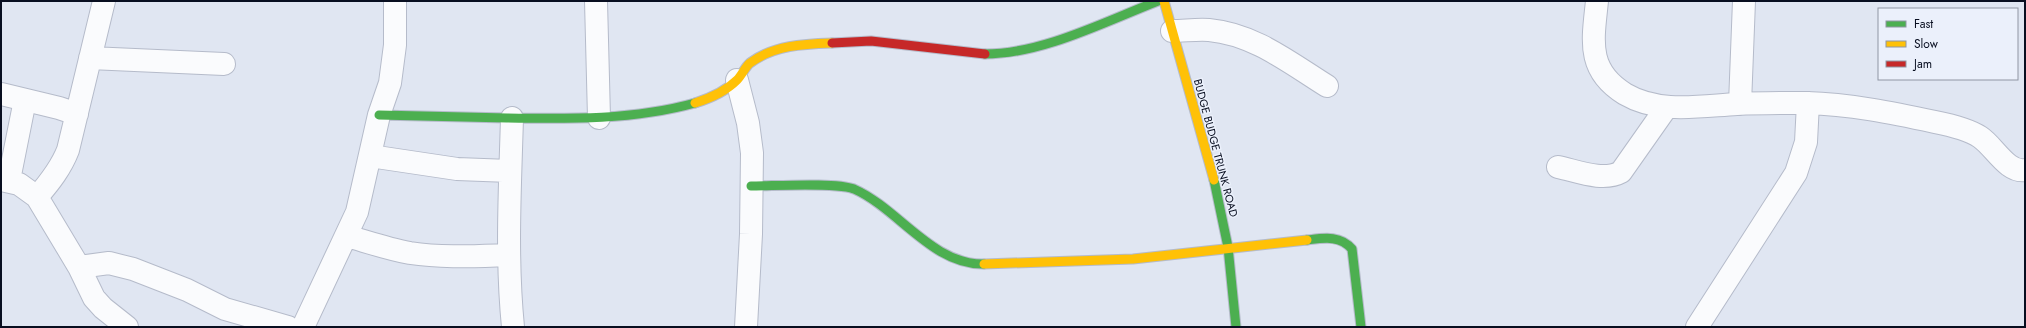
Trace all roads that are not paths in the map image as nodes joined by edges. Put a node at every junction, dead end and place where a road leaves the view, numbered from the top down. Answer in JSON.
{"nodes":[{"id":1,"x":104,"y":1,"type":"edge"},
{"id":2,"x":396,"y":1,"type":"edge"},
{"id":3,"x":596,"y":1,"type":"edge"},
{"id":4,"x":1158,"y":1,"type":"edge"},
{"id":5,"x":1164,"y":1,"type":"edge"},
{"id":6,"x":1597,"y":1,"type":"edge"},
{"id":7,"x":1744,"y":1,"type":"edge"},
{"id":8,"x":1172,"y":31,"type":"junction"},
{"id":9,"x":90,"y":58,"type":"junction"},
{"id":10,"x":224,"y":64,"type":"dead end"},
{"id":11,"x":737,"y":80,"type":"junction"},
{"id":12,"x":1327,"y":86,"type":"dead end"},
{"id":13,"x":1,"y":94,"type":"edge"},
{"id":14,"x":25,"y":100,"type":"junction"},
{"id":15,"x":1808,"y":103,"type":"junction"},
{"id":16,"x":1740,"y":104,"type":"junction"},
{"id":17,"x":1666,"y":108,"type":"junction"},
{"id":18,"x":77,"y":114,"type":"junction"},
{"id":19,"x":379,"y":115,"type":"junction"},
{"id":20,"x":512,"y":118,"type":"junction"},
{"id":21,"x":599,"y":118,"type":"junction"},
{"id":22,"x":370,"y":156,"type":"junction"},
{"id":23,"x":1558,"y":167,"type":"dead end"},
{"id":24,"x":2025,"y":170,"type":"edge"},
{"id":25,"x":510,"y":171,"type":"junction"},
{"id":26,"x":5,"y":180,"type":"edge"},
{"id":27,"x":751,"y":186,"type":"junction"},
{"id":28,"x":37,"y":197,"type":"junction"},
{"id":29,"x":347,"y":236,"type":"junction"},
{"id":30,"x":1228,"y":248,"type":"junction"},
{"id":31,"x":508,"y":255,"type":"junction"},
{"id":32,"x":79,"y":266,"type":"junction"},
{"id":33,"x":127,"y":327,"type":"edge"},
{"id":34,"x":288,"y":327,"type":"edge"},
{"id":35,"x":303,"y":327,"type":"edge"},
{"id":36,"x":513,"y":327,"type":"edge"},
{"id":37,"x":746,"y":327,"type":"edge"},
{"id":38,"x":1236,"y":327,"type":"edge"},
{"id":39,"x":1361,"y":327,"type":"edge"},
{"id":40,"x":1697,"y":327,"type":"edge"}],
"edges":[{"from":1,"to":9,"type":"street"},
{"from":2,"to":19,"type":"street"},
{"from":3,"to":21,"type":"street"},
{"from":4,"to":11,"type":"street"},
{"from":5,"to":8,"type":"street","name":"BUDGE BUDGE TRUNK ROAD"},
{"from":6,"to":17,"type":"street"},
{"from":7,"to":16,"type":"street"},
{"from":8,"to":12,"type":"street"},
{"from":8,"to":30,"type":"street","name":"BUDGE BUDGE TRUNK ROAD"},
{"from":9,"to":10,"type":"street"},
{"from":9,"to":18,"type":"street"},
{"from":11,"to":21,"type":"street"},
{"from":11,"to":27,"type":"street"},
{"from":13,"to":14,"type":"street"},
{"from":14,"to":18,"type":"street"},
{"from":14,"to":26,"type":"street"},
{"from":15,"to":16,"type":"street"},
{"from":15,"to":24,"type":"street"},
{"from":15,"to":40,"type":"street"},
{"from":16,"to":17,"type":"street"},
{"from":17,"to":23,"type":"street"},
{"from":18,"to":28,"type":"street"},
{"from":19,"to":20,"type":"street"},
{"from":19,"to":22,"type":"street"},
{"from":20,"to":21,"type":"street"},
{"from":20,"to":25,"type":"street"},
{"from":22,"to":25,"type":"street"},
{"from":22,"to":29,"type":"street"},
{"from":25,"to":31,"type":"street"},
{"from":26,"to":28,"type":"street"},
{"from":27,"to":30,"type":"street"},
{"from":27,"to":37,"type":"street"},
{"from":28,"to":32,"type":"street"},
{"from":29,"to":31,"type":"street"},
{"from":29,"to":35,"type":"street"},
{"from":30,"to":38,"type":"street","name":"BUDGE BUDGE TRUNK ROAD"},
{"from":30,"to":39,"type":"street"},
{"from":31,"to":36,"type":"street"},
{"from":32,"to":33,"type":"street"},
{"from":32,"to":34,"type":"street"}]}
